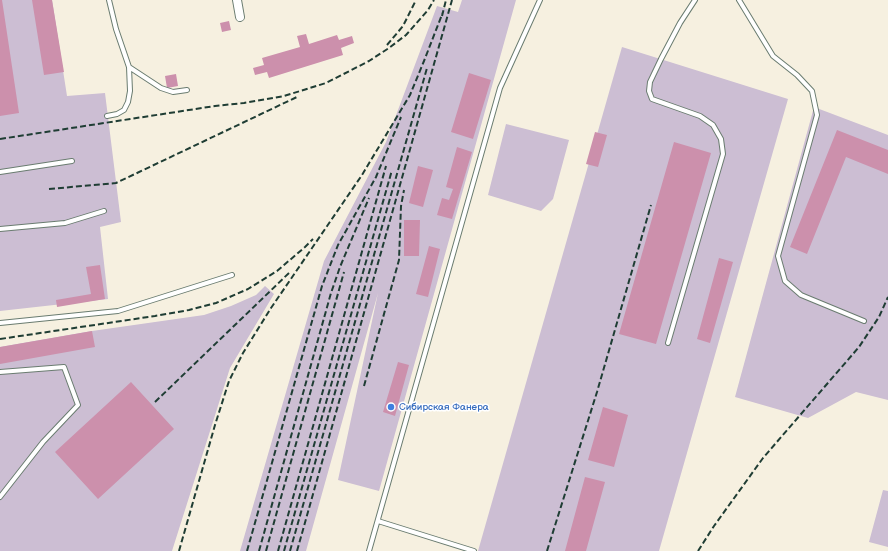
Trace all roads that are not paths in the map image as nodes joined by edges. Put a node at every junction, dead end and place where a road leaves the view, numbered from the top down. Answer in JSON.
{"nodes":[{"id":1,"x":109,"y":0,"type":"edge"},
{"id":2,"x":237,"y":0,"type":"edge"},
{"id":3,"x":540,"y":0,"type":"edge"},
{"id":4,"x":695,"y":0,"type":"edge"},
{"id":5,"x":739,"y":0,"type":"edge"},
{"id":6,"x":240,"y":17,"type":"dead end"},
{"id":7,"x":129,"y":67,"type":"junction"},
{"id":8,"x":187,"y":90,"type":"dead end"},
{"id":9,"x":106,"y":116,"type":"dead end"},
{"id":10,"x":72,"y":161,"type":"dead end"},
{"id":11,"x":0,"y":172,"type":"edge"},
{"id":12,"x":104,"y":211,"type":"dead end"},
{"id":13,"x":0,"y":228,"type":"edge"},
{"id":14,"x":232,"y":275,"type":"dead end"},
{"id":15,"x":864,"y":321,"type":"dead end"},
{"id":16,"x":0,"y":323,"type":"edge"},
{"id":17,"x":668,"y":343,"type":"dead end"},
{"id":18,"x":0,"y":372,"type":"edge"},
{"id":19,"x":0,"y":497,"type":"edge"},
{"id":20,"x":378,"y":521,"type":"junction"},
{"id":21,"x":368,"y":551,"type":"edge"},
{"id":22,"x":474,"y":551,"type":"edge"}],
"edges":[{"from":1,"to":7,"type":"lane"},
{"from":2,"to":6,"type":"street"},
{"from":3,"to":20,"type":"lane"},
{"from":4,"to":17,"type":"lane"},
{"from":5,"to":15,"type":"lane"},
{"from":7,"to":8,"type":"lane"},
{"from":7,"to":9,"type":"lane"},
{"from":10,"to":11,"type":"lane"},
{"from":12,"to":13,"type":"lane"},
{"from":14,"to":16,"type":"lane"},
{"from":18,"to":19,"type":"lane"},
{"from":20,"to":21,"type":"lane"},
{"from":20,"to":22,"type":"lane"}]}
